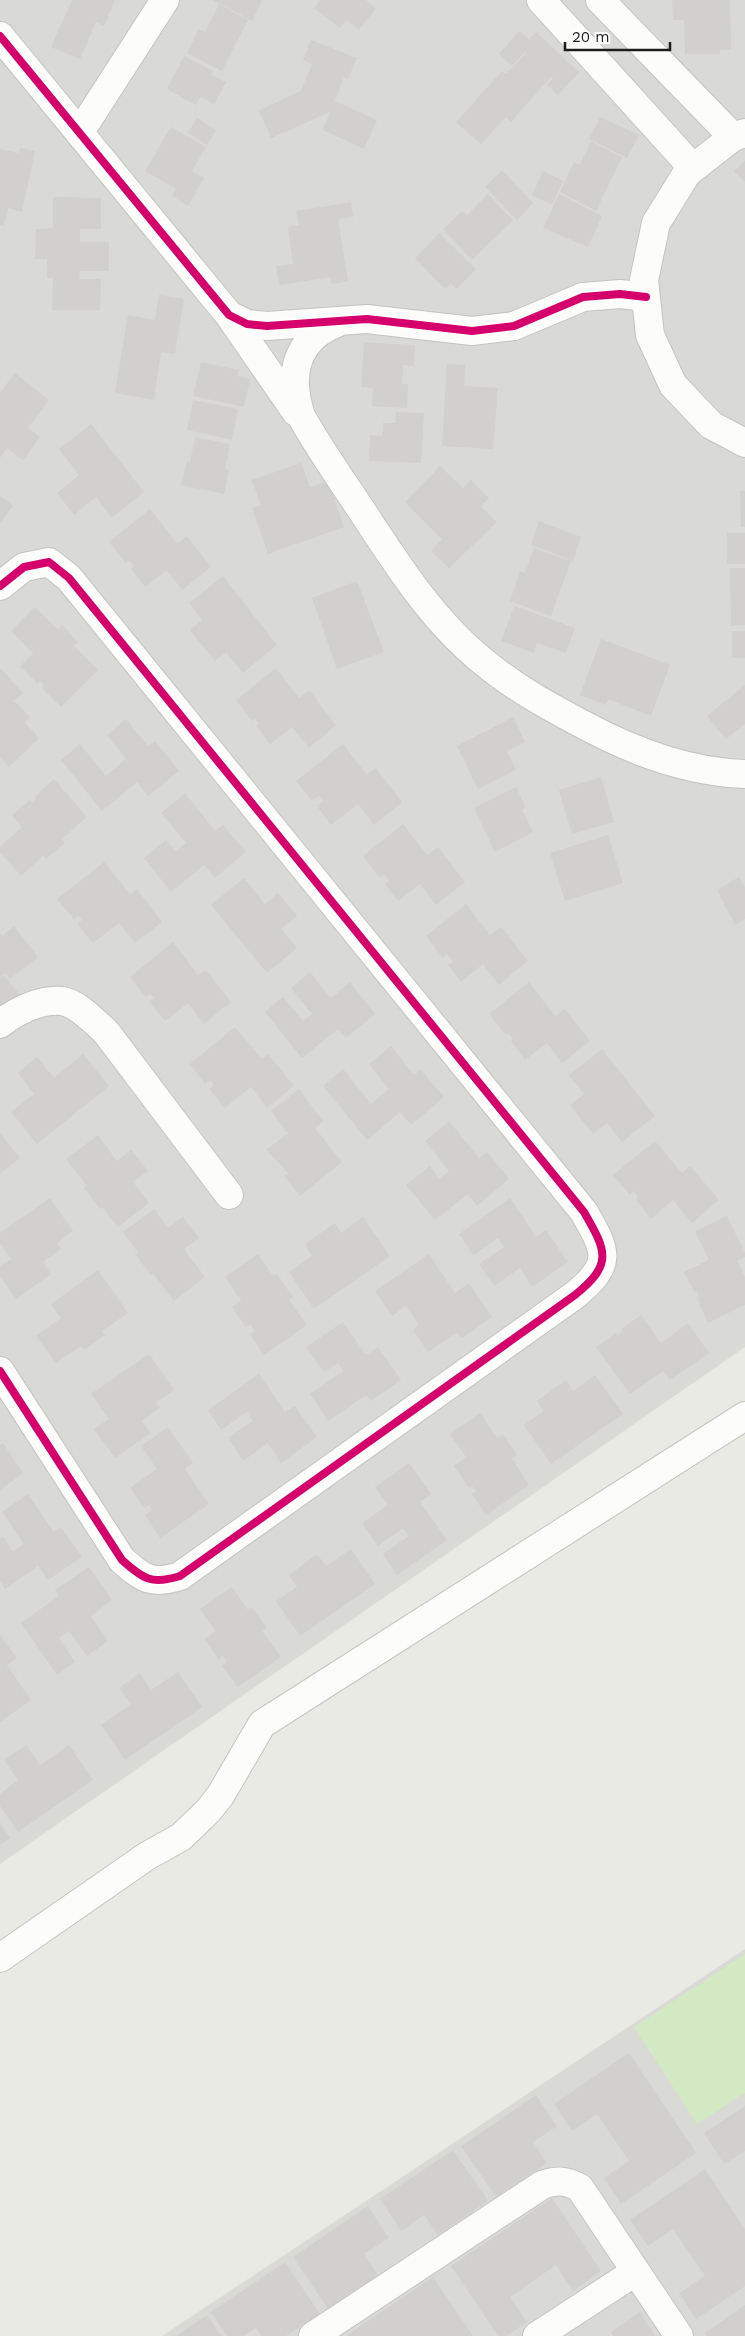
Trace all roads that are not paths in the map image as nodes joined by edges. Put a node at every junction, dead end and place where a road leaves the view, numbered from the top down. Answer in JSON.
{"nodes":[{"id":1,"x":164,"y":0,"type":"edge"},
{"id":2,"x":541,"y":0,"type":"edge"},
{"id":3,"x":600,"y":0,"type":"edge"},
{"id":4,"x":0,"y":36,"type":"edge"},
{"id":5,"x":80,"y":132,"type":"junction"},
{"id":6,"x":739,"y":135,"type":"edge"},
{"id":7,"x":693,"y":168,"type":"junction"},
{"id":8,"x":646,"y":297,"type":"junction"},
{"id":9,"x":228,"y":315,"type":"junction"},
{"id":10,"x":345,"y":319,"type":"junction"},
{"id":11,"x":310,"y":432,"type":"junction"},
{"id":12,"x":745,"y":443,"type":"edge"},
{"id":13,"x":0,"y":586,"type":"edge"},
{"id":14,"x":745,"y":774,"type":"edge"},
{"id":15,"x":0,"y":1024,"type":"edge"},
{"id":16,"x":229,"y":1195,"type":"dead end"},
{"id":17,"x":0,"y":1371,"type":"edge"},
{"id":18,"x":745,"y":1416,"type":"edge"},
{"id":19,"x":0,"y":1958,"type":"edge"},
{"id":20,"x":635,"y":2272,"type":"junction"},
{"id":21,"x":313,"y":2336,"type":"edge"},
{"id":22,"x":537,"y":2336,"type":"edge"},
{"id":23,"x":680,"y":2336,"type":"edge"}],
"edges":[{"from":1,"to":5,"type":"street"},
{"from":2,"to":7,"type":"street"},
{"from":3,"to":6,"type":"street"},
{"from":4,"to":5,"type":"street"},
{"from":5,"to":9,"type":"street"},
{"from":6,"to":7,"type":"street"},
{"from":7,"to":8,"type":"street"},
{"from":8,"to":10,"type":"street"},
{"from":8,"to":12,"type":"street"},
{"from":9,"to":10,"type":"street"},
{"from":9,"to":11,"type":"street"},
{"from":10,"to":11,"type":"street"},
{"from":11,"to":14,"type":"street"},
{"from":13,"to":17,"type":"street"},
{"from":15,"to":16,"type":"street"},
{"from":18,"to":19,"type":"street"},
{"from":20,"to":21,"type":"street"},
{"from":20,"to":22,"type":"street"},
{"from":20,"to":23,"type":"street"}]}
